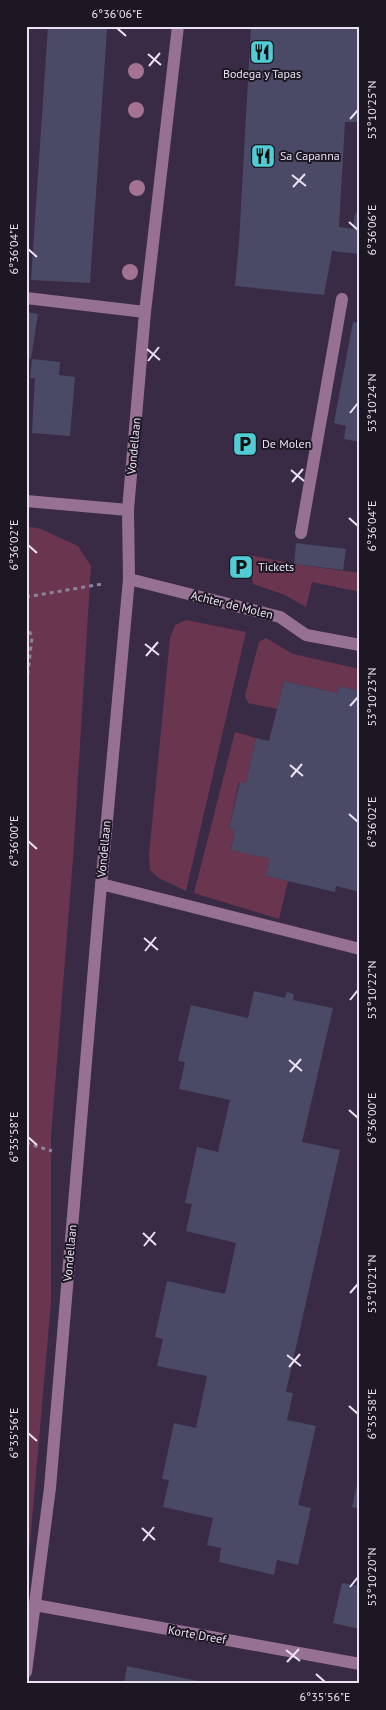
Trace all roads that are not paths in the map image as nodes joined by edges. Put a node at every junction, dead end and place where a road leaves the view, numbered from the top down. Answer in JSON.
{"nodes":[{"id":1,"x":178,"y":26,"type":"edge"},
{"id":2,"x":26,"y":298,"type":"edge"},
{"id":3,"x":342,"y":299,"type":"dead end"},
{"id":4,"x":145,"y":312,"type":"junction"},
{"id":5,"x":26,"y":501,"type":"edge"},
{"id":6,"x":128,"y":510,"type":"junction"},
{"id":7,"x":301,"y":533,"type":"dead end"},
{"id":8,"x":129,"y":579,"type":"junction"},
{"id":9,"x":360,"y":645,"type":"edge"},
{"id":10,"x":101,"y":884,"type":"junction"},
{"id":11,"x":360,"y":949,"type":"edge"},
{"id":12,"x":35,"y":1605,"type":"junction"},
{"id":13,"x":360,"y":1664,"type":"edge"},
{"id":14,"x":26,"y":1672,"type":"edge"}],
"edges":[{"from":1,"to":4,"type":"street","name":"Vondellaan"},
{"from":2,"to":4,"type":"street"},
{"from":3,"to":7,"type":"street"},
{"from":4,"to":6,"type":"street","name":"Vondellaan"},
{"from":5,"to":6,"type":"street"},
{"from":6,"to":8,"type":"street","name":"Vondellaan"},
{"from":8,"to":9,"type":"street","name":"Achter de Molen"},
{"from":8,"to":10,"type":"street","name":"Vondellaan"},
{"from":10,"to":11,"type":"street"},
{"from":10,"to":12,"type":"street","name":"Vondellaan"},
{"from":12,"to":13,"type":"street","name":"Korte Dreef"},
{"from":12,"to":14,"type":"street","name":"Vondellaan"}]}
